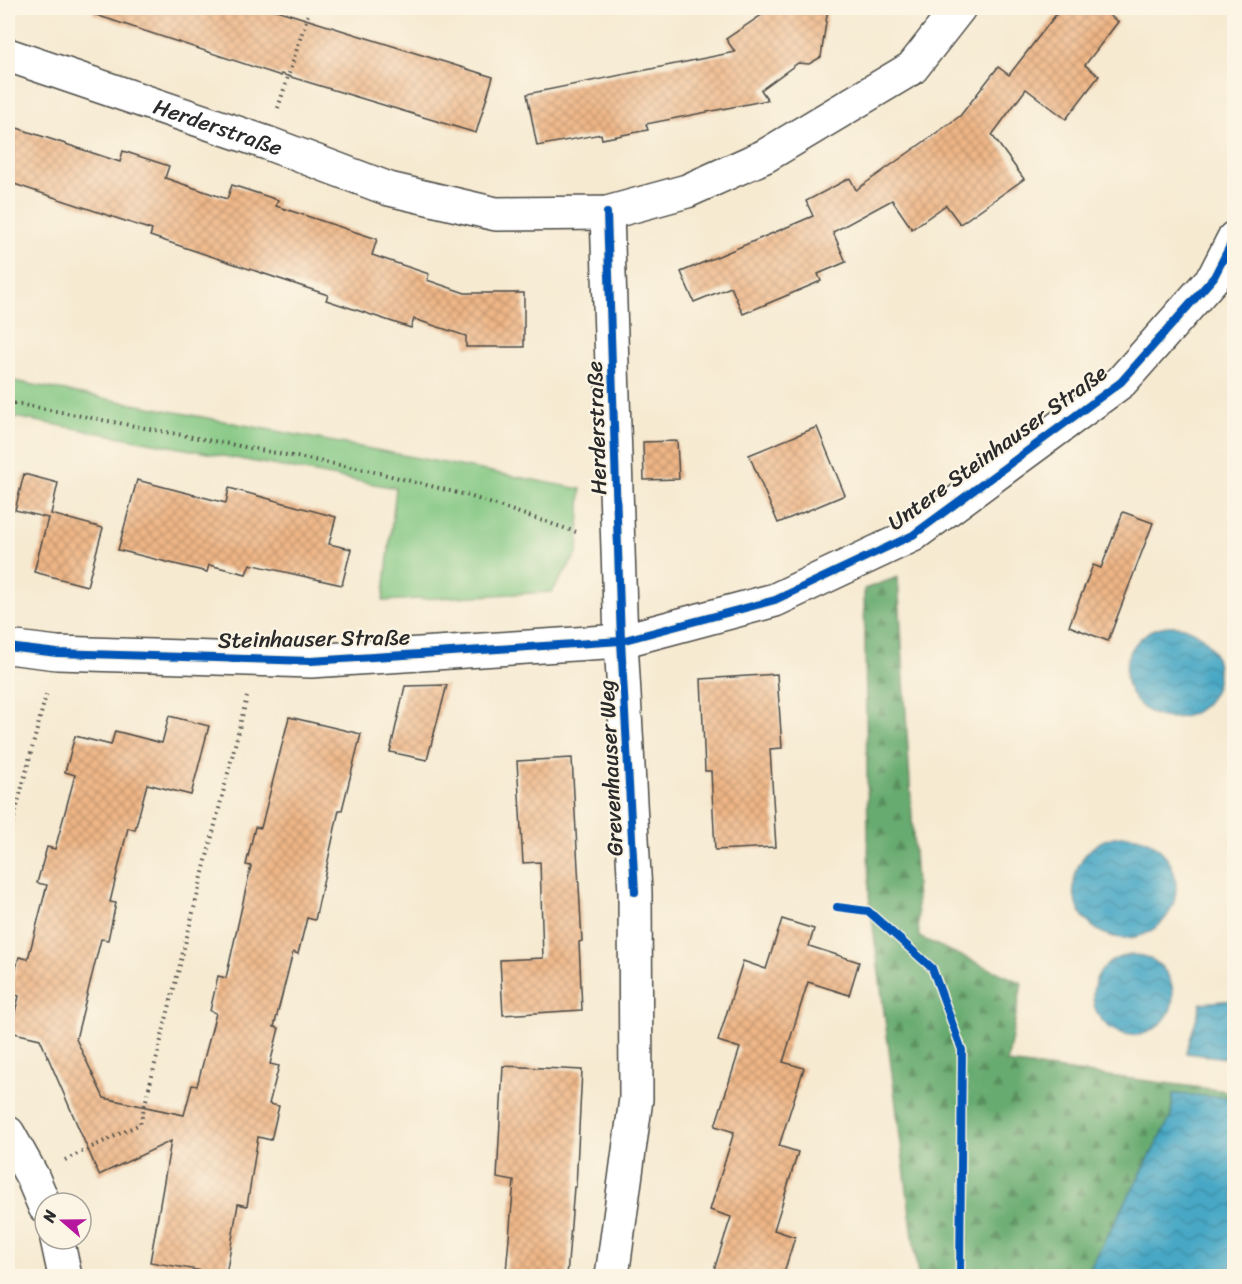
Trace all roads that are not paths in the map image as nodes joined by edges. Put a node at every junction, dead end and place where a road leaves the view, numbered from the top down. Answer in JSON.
{"nodes":[{"id":1,"x":959,"y":8,"type":"edge"},
{"id":2,"x":8,"y":55,"type":"edge"},
{"id":3,"x":607,"y":213,"type":"junction"},
{"id":4,"x":1234,"y":238,"type":"edge"},
{"id":5,"x":621,"y":641,"type":"junction"},
{"id":6,"x":8,"y":647,"type":"edge"},
{"id":7,"x":8,"y":1133,"type":"edge"},
{"id":8,"x":38,"y":1191,"type":"edge"},
{"id":9,"x":60,"y":1251,"type":"edge"},
{"id":10,"x":65,"y":1276,"type":"edge"},
{"id":11,"x":612,"y":1276,"type":"edge"}],
"edges":[{"from":1,"to":3,"type":"street","name":"Herderstraße"},
{"from":2,"to":3,"type":"street","name":"Herderstraße"},
{"from":3,"to":5,"type":"street","name":"Herderstraße"},
{"from":4,"to":5,"type":"street","name":"Untere Steinhauser Straße"},
{"from":5,"to":6,"type":"street","name":"Steinhauser Straße"},
{"from":5,"to":11,"type":"street","name":"Grevenhauser Weg"},
{"from":7,"to":8,"type":"street"},
{"from":9,"to":10,"type":"street"}]}
